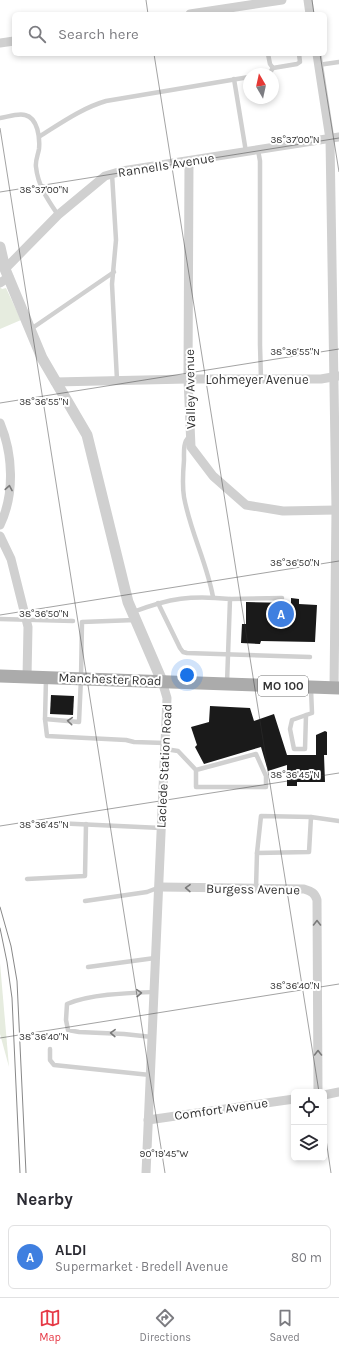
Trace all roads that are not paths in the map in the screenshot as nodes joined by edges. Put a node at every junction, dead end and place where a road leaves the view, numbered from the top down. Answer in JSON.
{"nodes":[{"id":1,"x":282,"y":0,"type":"edge"},
{"id":2,"x":308,"y":0,"type":"edge"},
{"id":3,"x":203,"y":12,"type":"edge"},
{"id":4,"x":310,"y":12,"type":"edge"},
{"id":5,"x":12,"y":41,"type":"edge"},
{"id":6,"x":0,"y":43,"type":"edge"},
{"id":7,"x":268,"y":56,"type":"edge"},
{"id":8,"x":299,"y":56,"type":"edge"},
{"id":9,"x":316,"y":56,"type":"edge"},
{"id":10,"x":339,"y":62,"type":"edge"},
{"id":11,"x":318,"y":65,"type":"junction"},
{"id":12,"x":273,"y":68,"type":"joint"},
{"id":13,"x":243,"y":78,"type":"edge"},
{"id":14,"x":234,"y":79,"type":"junction"},
{"id":15,"x":0,"y":118,"type":"edge"},
{"id":16,"x":40,"y":136,"type":"junction"},
{"id":17,"x":334,"y":138,"type":"edge"},
{"id":18,"x":258,"y":150,"type":"junction"},
{"id":19,"x":246,"y":152,"type":"junction"},
{"id":20,"x":189,"y":161,"type":"junction"},
{"id":21,"x":112,"y":174,"type":"junction"},
{"id":22,"x":58,"y":215,"type":"junction"},
{"id":23,"x":0,"y":247,"type":"edge"},
{"id":24,"x":114,"y":272,"type":"junction"},
{"id":25,"x":5,"y":277,"type":"edge"},
{"id":26,"x":30,"y":330,"type":"junction"},
{"id":27,"x":336,"y":376,"type":"edge"},
{"id":28,"x":188,"y":379,"type":"junction"},
{"id":29,"x":262,"y":379,"type":"junction"},
{"id":30,"x":117,"y":380,"type":"junction"},
{"id":31,"x":55,"y":382,"type":"junction"},
{"id":32,"x":0,"y":423,"type":"edge"},
{"id":33,"x":191,"y":435,"type":"junction"},
{"id":34,"x":336,"y":510,"type":"junction"},
{"id":35,"x":0,"y":525,"type":"edge"},
{"id":36,"x":0,"y":536,"type":"edge"},
{"id":37,"x":212,"y":597,"type":"junction"},
{"id":38,"x":282,"y":598,"type":"dead end"},
{"id":39,"x":230,"y":599,"type":"junction"},
{"id":40,"x":158,"y":603,"type":"junction"},
{"id":41,"x":134,"y":616,"type":"junction"},
{"id":42,"x":0,"y":619,"type":"edge"},
{"id":43,"x":27,"y":620,"type":"junction"},
{"id":44,"x":73,"y":621,"type":"dead end"},
{"id":45,"x":228,"y":655,"type":"junction"},
{"id":46,"x":310,"y":657,"type":"dead end"},
{"id":47,"x":0,"y":676,"type":"edge"},
{"id":48,"x":27,"y":676,"type":"junction"},
{"id":49,"x":47,"y":677,"type":"junction"},
{"id":50,"x":82,"y":678,"type":"junction"},
{"id":51,"x":162,"y":682,"type":"junction"},
{"id":52,"x":227,"y":684,"type":"junction"},
{"id":53,"x":312,"y":687,"type":"junction"},
{"id":54,"x":337,"y":688,"type":"edge"},
{"id":55,"x":306,"y":715,"type":"junction"},
{"id":56,"x":45,"y":720,"type":"junction"},
{"id":57,"x":165,"y":746,"type":"junction"},
{"id":58,"x":196,"y":770,"type":"junction"},
{"id":59,"x":311,"y":817,"type":"junction"},
{"id":60,"x":339,"y":821,"type":"edge"},
{"id":61,"x":55,"y":823,"type":"dead end"},
{"id":62,"x":86,"y":824,"type":"junction"},
{"id":63,"x":161,"y":828,"type":"junction"},
{"id":64,"x":257,"y":853,"type":"junction"},
{"id":65,"x":27,"y":879,"type":"dead end"},
{"id":66,"x":160,"y":888,"type":"junction"},
{"id":67,"x":256,"y":888,"type":"junction"},
{"id":68,"x":85,"y":901,"type":"dead end"},
{"id":69,"x":155,"y":958,"type":"junction"},
{"id":70,"x":88,"y":967,"type":"dead end"},
{"id":71,"x":154,"y":992,"type":"junction"},
{"id":72,"x":152,"y":1037,"type":"junction"},
{"id":73,"x":50,"y":1049,"type":"dead end"},
{"id":74,"x":150,"y":1074,"type":"junction"},
{"id":75,"x":318,"y":1089,"type":"edge"},
{"id":76,"x":339,"y":1092,"type":"edge"},
{"id":77,"x":327,"y":1094,"type":"edge"},
{"id":78,"x":291,"y":1099,"type":"edge"},
{"id":79,"x":148,"y":1120,"type":"junction"},
{"id":80,"x":146,"y":1173,"type":"edge"}],
"edges":[{"from":1,"to":3,"type":"street"},
{"from":2,"to":4,"type":"street"},
{"from":5,"to":6,"type":"street"},
{"from":7,"to":12,"type":"lane"},
{"from":8,"to":12,"type":"lane"},
{"from":9,"to":11,"type":"street"},
{"from":10,"to":11,"type":"lane"},
{"from":11,"to":17,"type":"street"},
{"from":13,"to":14,"type":"lane"},
{"from":14,"to":16,"type":"lane"},
{"from":14,"to":19,"type":"lane"},
{"from":15,"to":16,"type":"lane"},
{"from":16,"to":22,"type":"lane"},
{"from":17,"to":18,"type":"street","name":"Rannells Avenue"},
{"from":17,"to":27,"type":"street"},
{"from":18,"to":19,"type":"street","name":"Rannells Avenue"},
{"from":18,"to":29,"type":"lane"},
{"from":19,"to":20,"type":"street","name":"Rannells Avenue"},
{"from":20,"to":21,"type":"street","name":"Rannells Avenue"},
{"from":20,"to":28,"type":"street","name":"Valley Avenue"},
{"from":21,"to":22,"type":"street","name":"Rannells Avenue"},
{"from":21,"to":24,"type":"lane"},
{"from":22,"to":25,"type":"street","name":"Rannells Avenue"},
{"from":23,"to":25,"type":"street","name":"Laclede Station Road"},
{"from":24,"to":26,"type":"lane"},
{"from":24,"to":30,"type":"lane"},
{"from":25,"to":26,"type":"street","name":"Laclede Station Road"},
{"from":26,"to":31,"type":"street","name":"Laclede Station Road"},
{"from":27,"to":29,"type":"street","name":"Lohmeyer Avenue"},
{"from":27,"to":34,"type":"street"},
{"from":28,"to":29,"type":"street","name":"Lohmeyer Avenue"},
{"from":28,"to":30,"type":"street","name":"Lohmeyer Avenue"},
{"from":28,"to":33,"type":"street","name":"Valley Avenue"},
{"from":30,"to":31,"type":"street","name":"Lohmeyer Avenue"},
{"from":31,"to":41,"type":"street","name":"Laclede Station Road"},
{"from":35,"to":32,"type":"street","one_way":true},
{"from":33,"to":34,"type":"street","name":"Valley Avenue"},
{"from":33,"to":37,"type":"lane"},
{"from":34,"to":54,"type":"street"},
{"from":36,"to":43,"type":"street"},
{"from":37,"to":39,"type":"lane"},
{"from":37,"to":40,"type":"lane"},
{"from":38,"to":39,"type":"lane"},
{"from":39,"to":45,"type":"lane"},
{"from":40,"to":41,"type":"lane"},
{"from":40,"to":45,"type":"lane"},
{"from":41,"to":50,"type":"lane"},
{"from":41,"to":51,"type":"street","name":"Laclede Station Road"},
{"from":42,"to":43,"type":"lane"},
{"from":43,"to":44,"type":"lane"},
{"from":43,"to":48,"type":"street"},
{"from":45,"to":46,"type":"lane"},
{"from":45,"to":52,"type":"lane"},
{"from":47,"to":48,"type":"main road","name":"Manchester Road","number":"MO 100"},
{"from":48,"to":49,"type":"main road","name":"Manchester Road","number":"MO 100"},
{"from":49,"to":50,"type":"main road","name":"Manchester Road","number":"MO 100"},
{"from":49,"to":56,"type":"lane"},
{"from":50,"to":51,"type":"main road","name":"Manchester Road","number":"MO 100"},
{"from":50,"to":56,"type":"lane","one_way":true},
{"from":51,"to":52,"type":"main road","name":"Manchester Road","number":"MO 100"},
{"from":51,"to":57,"type":"street","name":"Laclede Station Road"},
{"from":52,"to":53,"type":"main road","name":"Manchester Road","number":"MO 100"},
{"from":53,"to":54,"type":"main road","name":"Manchester Road","number":"MO 100"},
{"from":53,"to":55,"type":"lane"},
{"from":55,"to":55,"type":"lane"},
{"from":56,"to":57,"type":"lane"},
{"from":57,"to":58,"type":"lane"},
{"from":57,"to":63,"type":"street","name":"Laclede Station Road"},
{"from":58,"to":58,"type":"lane"},
{"from":59,"to":60,"type":"lane"},
{"from":59,"to":64,"type":"lane"},
{"from":59,"to":64,"type":"lane"},
{"from":61,"to":62,"type":"lane"},
{"from":62,"to":63,"type":"lane"},
{"from":62,"to":65,"type":"lane"},
{"from":63,"to":66,"type":"street","name":"Laclede Station Road"},
{"from":64,"to":67,"type":"lane"},
{"from":67,"to":66,"type":"street","name":"Burgess Avenue","one_way":true},
{"from":66,"to":68,"type":"lane"},
{"from":66,"to":69,"type":"street","name":"Laclede Station Road"},
{"from":75,"to":67,"type":"street","name":"Burgess Avenue","one_way":true},
{"from":69,"to":70,"type":"lane"},
{"from":69,"to":71,"type":"street","name":"Laclede Station Road"},
{"from":71,"to":72,"type":"street","name":"Laclede Station Road"},
{"from":72,"to":71,"type":"lane","one_way":true},
{"from":72,"to":74,"type":"street","name":"Laclede Station Road"},
{"from":73,"to":74,"type":"lane"},
{"from":74,"to":79,"type":"street","name":"Laclede Station Road"},
{"from":76,"to":77,"type":"street"},
{"from":78,"to":79,"type":"street","name":"Comfort Avenue"},
{"from":79,"to":80,"type":"street","name":"Laclede Station Road"}]}
